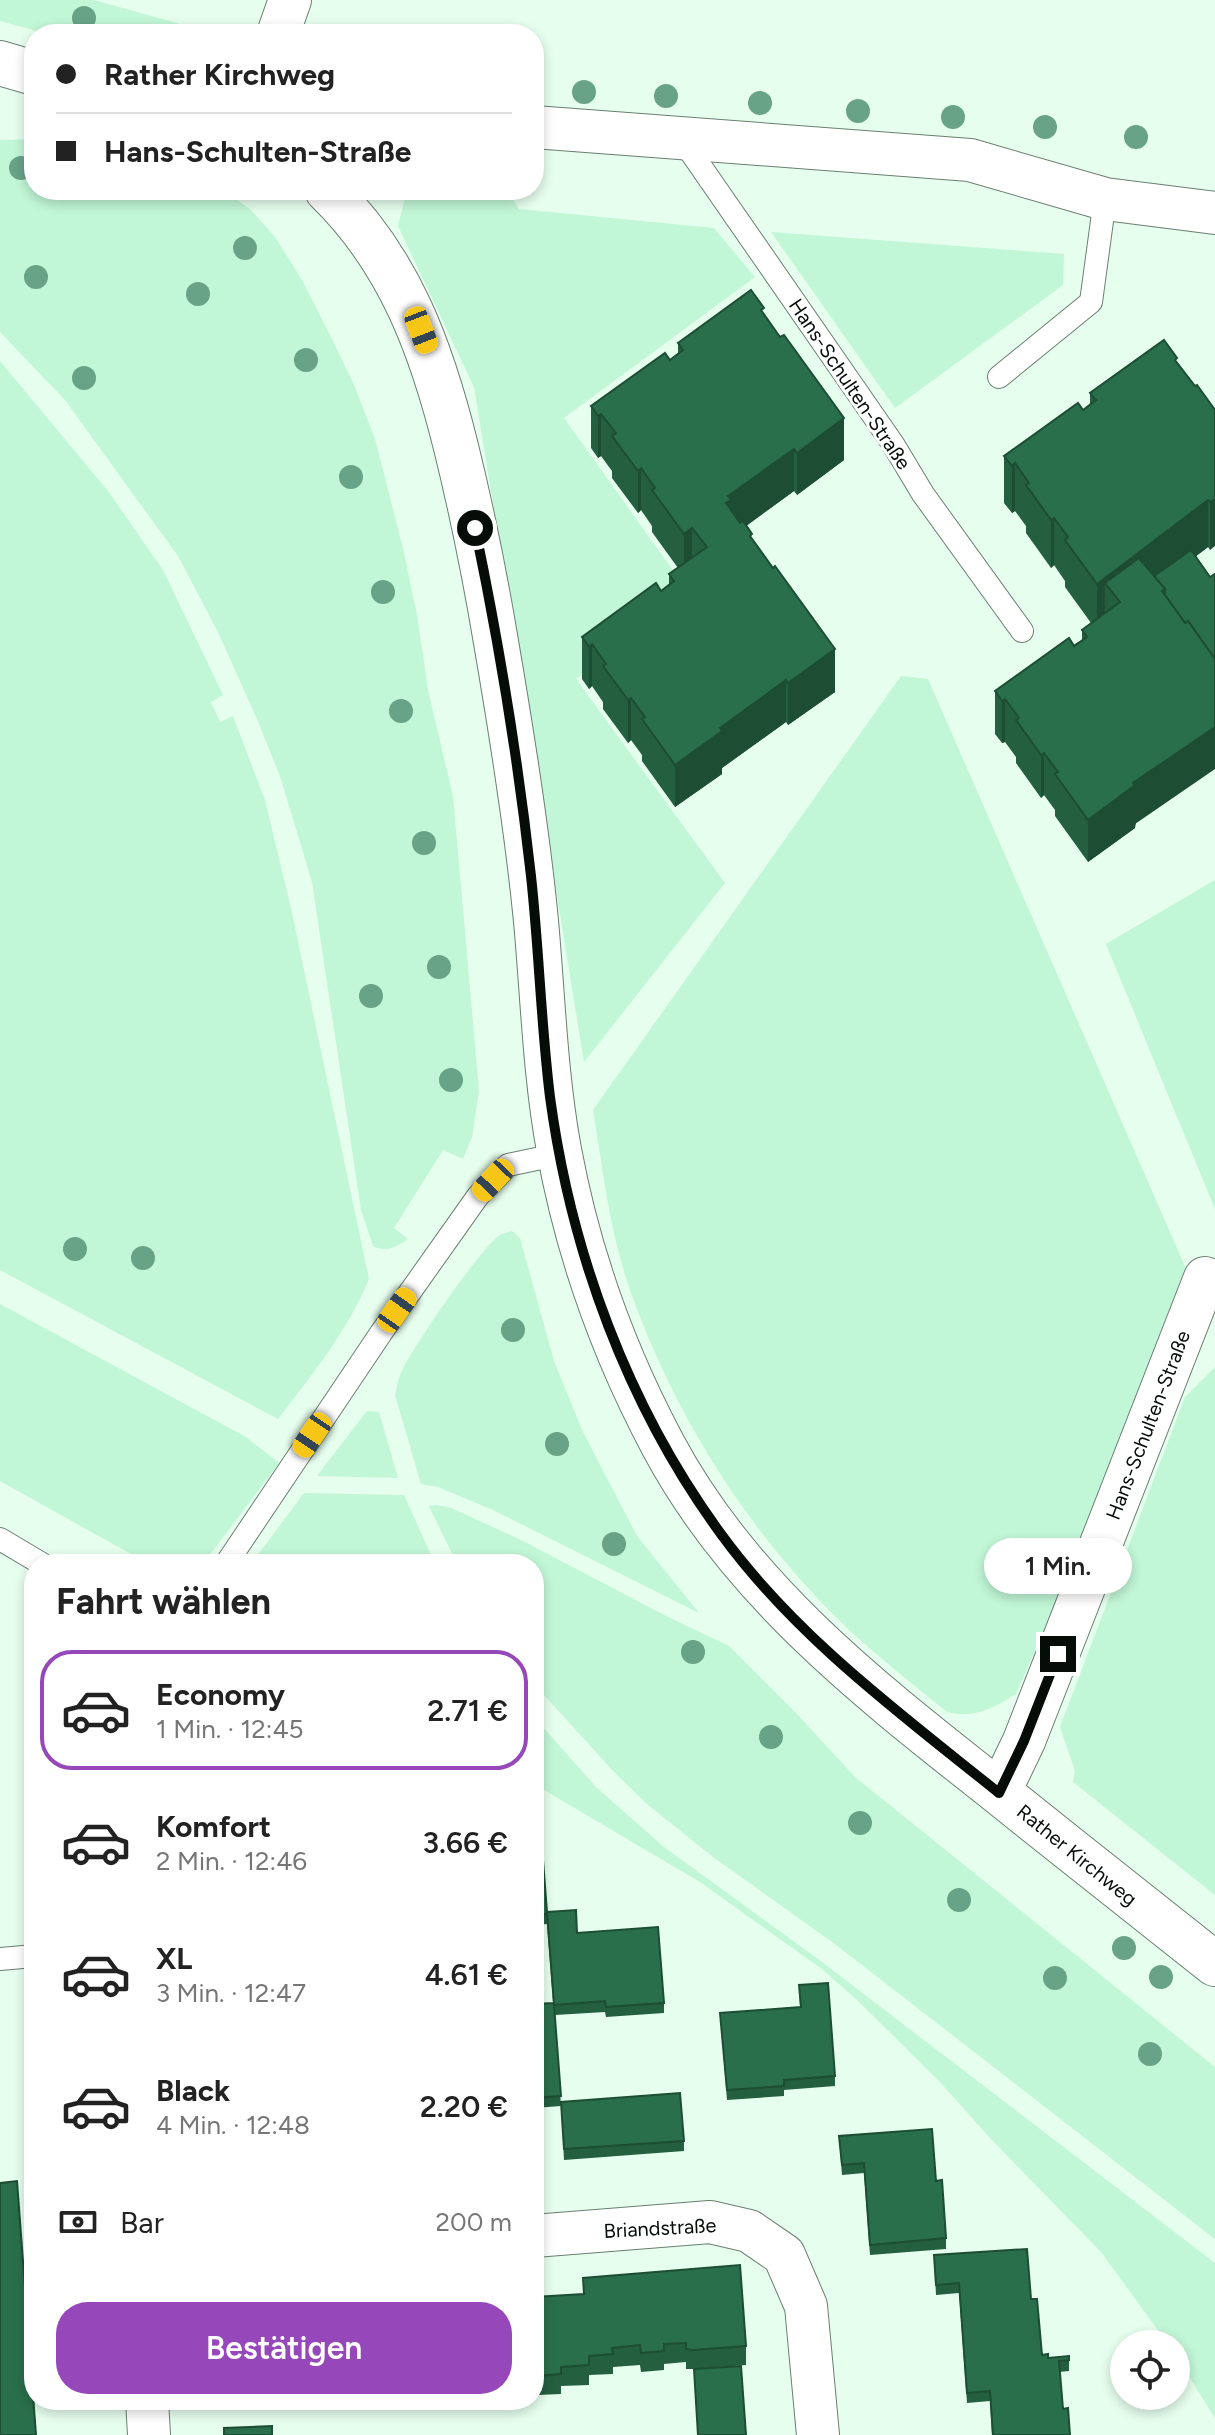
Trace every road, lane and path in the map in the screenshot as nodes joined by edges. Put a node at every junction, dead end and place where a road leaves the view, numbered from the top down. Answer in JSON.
{"nodes":[{"id":1,"x":290,"y":0,"type":"edge"},
{"id":2,"x":282,"y":24,"type":"edge"},
{"id":3,"x":0,"y":63,"type":"edge"},
{"id":4,"x":24,"y":70,"type":"edge"},
{"id":5,"x":544,"y":128,"type":"edge"},
{"id":6,"x":680,"y":137,"type":"junction"},
{"id":7,"x":1105,"y":199,"type":"junction"},
{"id":8,"x":336,"y":200,"type":"edge"},
{"id":9,"x":1215,"y":213,"type":"edge"},
{"id":10,"x":999,"y":377,"type":"dead end"},
{"id":11,"x":1022,"y":631,"type":"dead end"},
{"id":12,"x":560,"y":1154,"type":"junction"},
{"id":13,"x":1210,"y":1278,"type":"edge"},
{"id":14,"x":0,"y":1539,"type":"edge"},
{"id":15,"x":25,"y":1554,"type":"edge"},
{"id":16,"x":233,"y":1554,"type":"edge"},
{"id":17,"x":999,"y":1793,"type":"junction"},
{"id":18,"x":24,"y":1957,"type":"edge"},
{"id":19,"x":0,"y":1959,"type":"edge"},
{"id":20,"x":1215,"y":1964,"type":"edge"},
{"id":21,"x":544,"y":2235,"type":"edge"},
{"id":22,"x":148,"y":2410,"type":"edge"},
{"id":23,"x":149,"y":2435,"type":"edge"},
{"id":24,"x":818,"y":2435,"type":"edge"}],
"edges":[{"from":1,"to":2,"type":"street"},
{"from":3,"to":4,"type":"main road"},
{"from":5,"to":6,"type":"street"},
{"from":6,"to":7,"type":"street"},
{"from":6,"to":11,"type":"lane","name":"Hans-Schulten-Straße"},
{"from":7,"to":9,"type":"street"},
{"from":7,"to":10,"type":"lane"},
{"from":8,"to":12,"type":"main road","name":"Rather Kirchweg"},
{"from":12,"to":16,"type":"lane"},
{"from":12,"to":17,"type":"main road","name":"Rather Kirchweg"},
{"from":13,"to":17,"type":"street","name":"Hans-Schulten-Straße"},
{"from":14,"to":15,"type":"lane"},
{"from":17,"to":20,"type":"main road","name":"Rather Kirchweg"},
{"from":18,"to":19,"type":"lane"},
{"from":21,"to":24,"type":"street","name":"Briandstraße"},
{"from":22,"to":23,"type":"street"}]}
